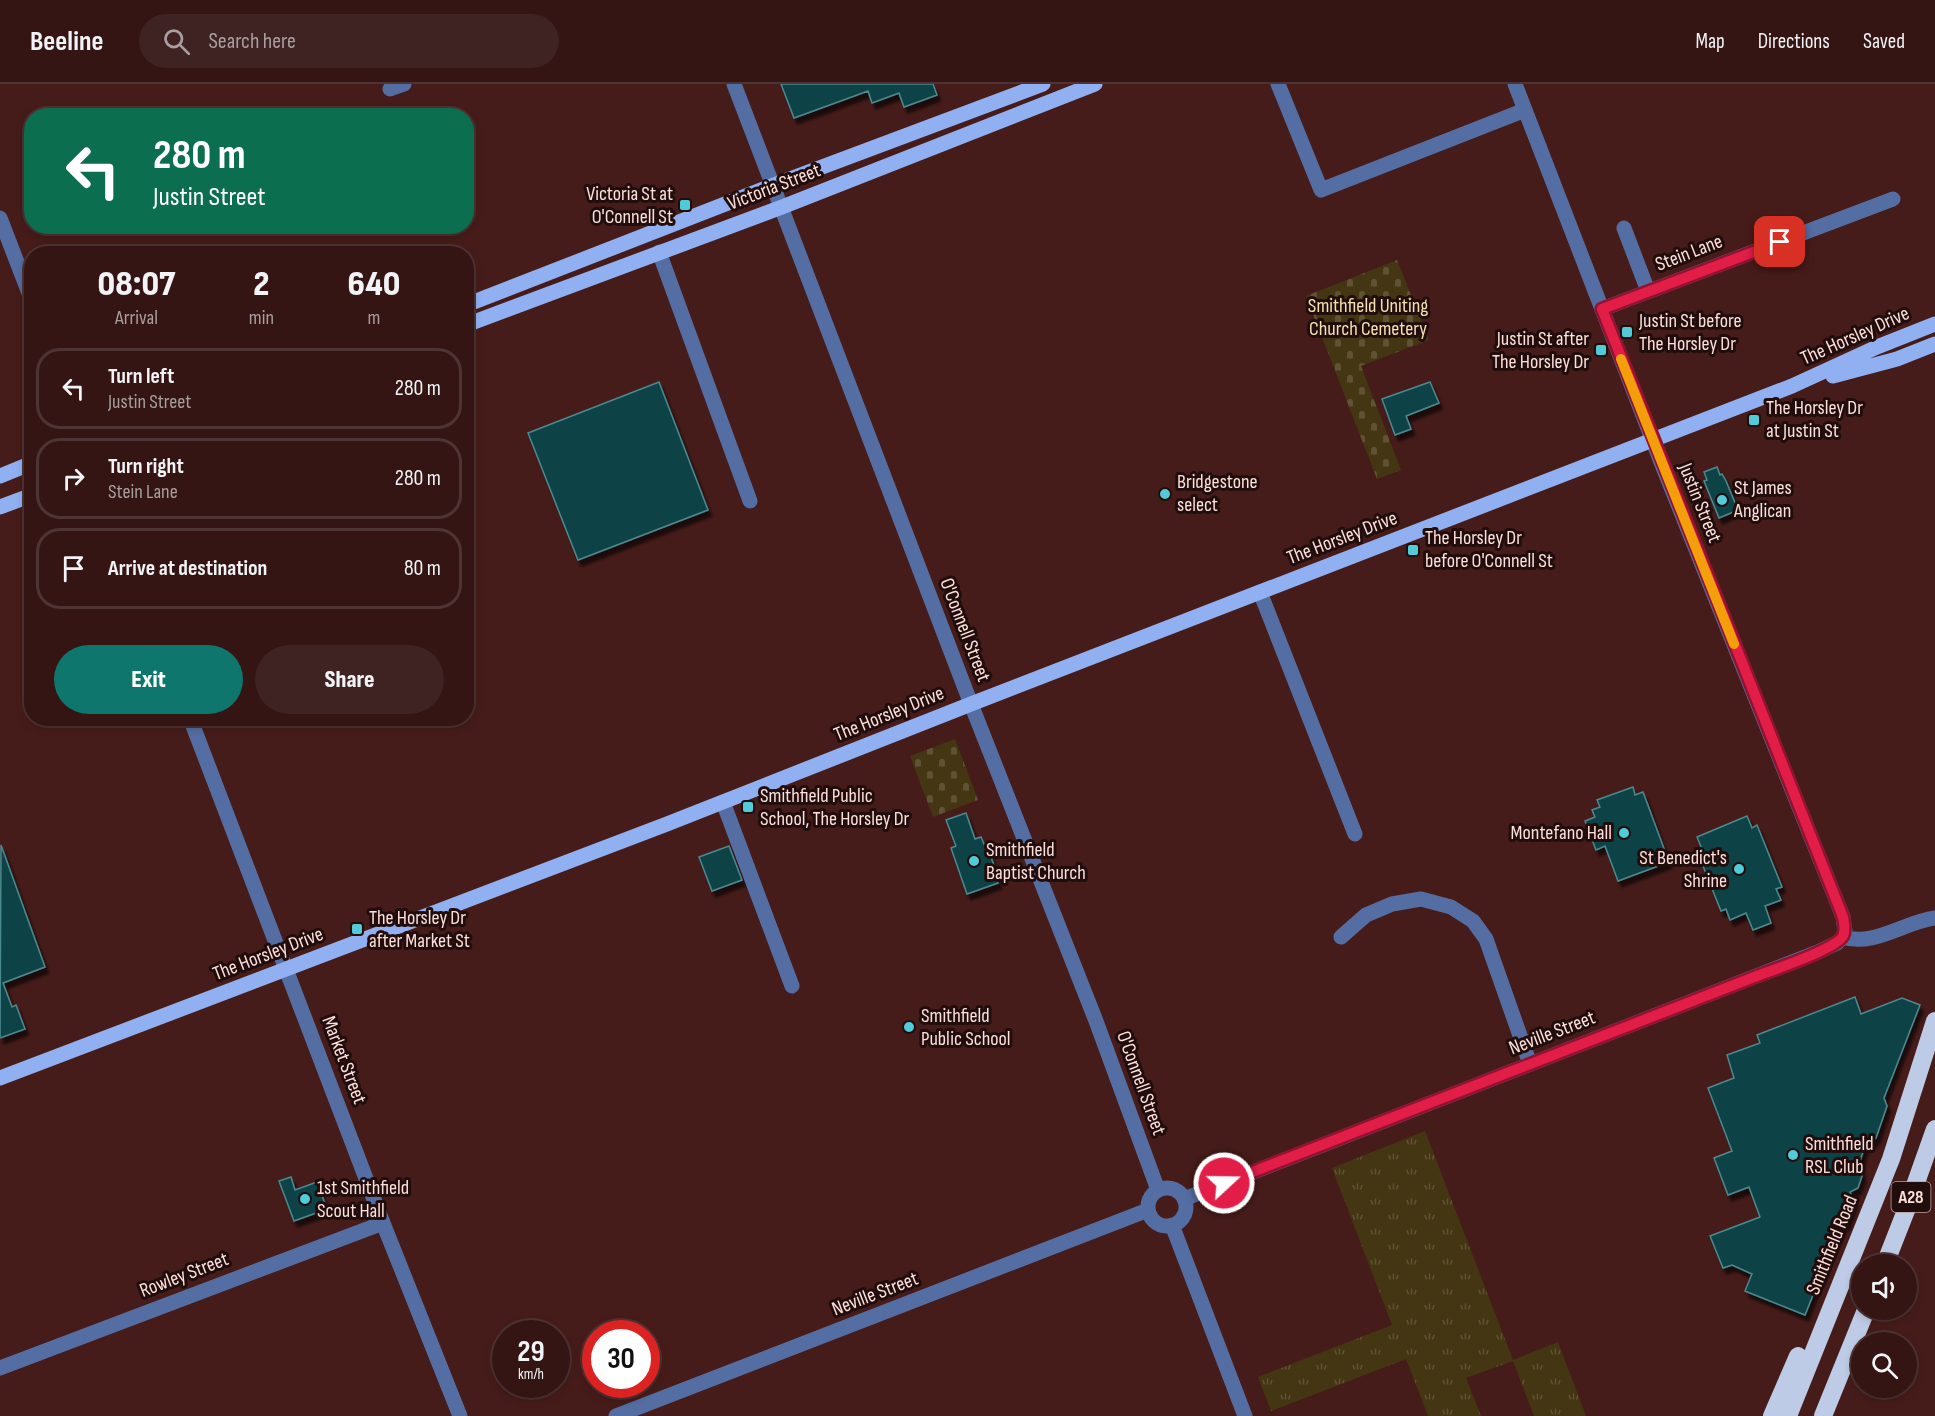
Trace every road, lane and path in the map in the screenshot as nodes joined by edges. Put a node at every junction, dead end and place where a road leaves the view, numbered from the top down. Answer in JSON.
{"nodes":[{"id":1,"x":734,"y":84,"type":"edge"},
{"id":2,"x":1043,"y":84,"type":"edge"},
{"id":3,"x":1095,"y":84,"type":"edge"},
{"id":4,"x":1278,"y":84,"type":"edge"},
{"id":5,"x":1515,"y":84,"type":"edge"},
{"id":6,"x":1525,"y":110,"type":"junction"},
{"id":7,"x":774,"y":185,"type":"junction"},
{"id":8,"x":1893,"y":199,"type":"dead end"},
{"id":9,"x":782,"y":207,"type":"junction"},
{"id":10,"x":0,"y":218,"type":"edge"},
{"id":11,"x":1624,"y":228,"type":"dead end"},
{"id":12,"x":659,"y":252,"type":"junction"},
{"id":13,"x":24,"y":280,"type":"edge"},
{"id":14,"x":1648,"y":291,"type":"junction"},
{"id":15,"x":474,"y":302,"type":"edge"},
{"id":16,"x":1602,"y":309,"type":"junction"},
{"id":17,"x":474,"y":322,"type":"edge"},
{"id":18,"x":1935,"y":324,"type":"edge"},
{"id":19,"x":1935,"y":344,"type":"edge"},
{"id":20,"x":1792,"y":386,"type":"junction"},
{"id":21,"x":1653,"y":440,"type":"junction"},
{"id":22,"x":24,"y":466,"type":"edge"},
{"id":23,"x":0,"y":476,"type":"edge"},
{"id":24,"x":24,"y":498,"type":"edge"},
{"id":25,"x":750,"y":501,"type":"dead end"},
{"id":26,"x":0,"y":507,"type":"edge"},
{"id":27,"x":1260,"y":592,"type":"junction"},
{"id":28,"x":971,"y":704,"type":"junction"},
{"id":29,"x":193,"y":726,"type":"edge"},
{"id":30,"x":723,"y":802,"type":"junction"},
{"id":31,"x":1354,"y":834,"type":"dead end"},
{"id":32,"x":1935,"y":918,"type":"edge"},
{"id":33,"x":1341,"y":937,"type":"dead end"},
{"id":34,"x":1843,"y":938,"type":"junction"},
{"id":35,"x":287,"y":969,"type":"junction"},
{"id":36,"x":792,"y":986,"type":"dead end"},
{"id":37,"x":1935,"y":1021,"type":"edge"},
{"id":38,"x":1530,"y":1064,"type":"junction"},
{"id":39,"x":0,"y":1078,"type":"edge"},
{"id":40,"x":1935,"y":1129,"type":"edge"},
{"id":41,"x":1158,"y":1190,"type":"junction"},
{"id":42,"x":1184,"y":1199,"type":"junction"},
{"id":43,"x":1148,"y":1210,"type":"junction"},
{"id":44,"x":383,"y":1222,"type":"junction"},
{"id":45,"x":1172,"y":1225,"type":"junction"},
{"id":46,"x":1889,"y":1254,"type":"edge"},
{"id":47,"x":1862,"y":1320,"type":"edge"},
{"id":48,"x":1798,"y":1356,"type":"dead end"},
{"id":49,"x":0,"y":1368,"type":"edge"},
{"id":50,"x":460,"y":1416,"type":"edge"},
{"id":51,"x":616,"y":1416,"type":"edge"},
{"id":52,"x":1245,"y":1416,"type":"edge"},
{"id":53,"x":1772,"y":1416,"type":"edge"},
{"id":54,"x":1788,"y":1416,"type":"edge"},
{"id":55,"x":1823,"y":1416,"type":"edge"}],
"edges":[{"from":1,"to":7,"type":"street","name":"O'Connell Street"},
{"from":2,"to":7,"type":"main road","name":"Victoria Street"},
{"from":3,"to":9,"type":"main road","name":"Victoria Street"},
{"from":4,"to":6,"type":"street"},
{"from":5,"to":6,"type":"street","name":"Justin Street"},
{"from":6,"to":16,"type":"street","name":"Justin Street"},
{"from":7,"to":9,"type":"street","name":"O'Connell Street"},
{"from":7,"to":15,"type":"main road","name":"Victoria Street"},
{"from":8,"to":14,"type":"street","name":"Stein Lane"},
{"from":9,"to":12,"type":"main road","name":"Victoria Street"},
{"from":9,"to":28,"type":"street","name":"O'Connell Street"},
{"from":10,"to":13,"type":"street"},
{"from":11,"to":14,"type":"street"},
{"from":12,"to":17,"type":"main road","name":"Victoria Street"},
{"from":12,"to":25,"type":"street"},
{"from":14,"to":16,"type":"street","name":"Stein Lane"},
{"from":16,"to":21,"type":"street","name":"Justin Street"},
{"from":18,"to":20,"type":"main road","name":"The Horsley Drive"},
{"from":19,"to":20,"type":"main road","name":"The Horsley Drive"},
{"from":20,"to":21,"type":"main road","name":"The Horsley Drive"},
{"from":21,"to":27,"type":"main road","name":"The Horsley Drive"},
{"from":21,"to":34,"type":"street","name":"Justin Street"},
{"from":22,"to":23,"type":"main road"},
{"from":24,"to":26,"type":"main road"},
{"from":27,"to":28,"type":"main road","name":"The Horsley Drive"},
{"from":27,"to":31,"type":"street"},
{"from":28,"to":30,"type":"main road","name":"The Horsley Drive"},
{"from":28,"to":41,"type":"street","name":"O'Connell Street"},
{"from":29,"to":35,"type":"street","name":"Market Street"},
{"from":30,"to":35,"type":"main road","name":"The Horsley Drive"},
{"from":30,"to":36,"type":"street"},
{"from":32,"to":34,"type":"street"},
{"from":33,"to":38,"type":"street"},
{"from":34,"to":38,"type":"street","name":"Neville Street"},
{"from":35,"to":39,"type":"main road","name":"The Horsley Drive"},
{"from":35,"to":44,"type":"street","name":"Market Street"},
{"from":37,"to":54,"type":"highway","name":"Smithfield Road","number":"A28"},
{"from":38,"to":42,"type":"street","name":"Neville Street"},
{"from":40,"to":46,"type":"highway","number":"A28"},
{"from":41,"to":42,"type":"street"},
{"from":41,"to":43,"type":"street"},
{"from":42,"to":45,"type":"street"},
{"from":43,"to":45,"type":"street"},
{"from":43,"to":51,"type":"street","name":"Neville Street"},
{"from":44,"to":49,"type":"street","name":"Rowley Street"},
{"from":44,"to":50,"type":"street","name":"Market Street"},
{"from":45,"to":52,"type":"street"},
{"from":47,"to":55,"type":"highway"},
{"from":48,"to":53,"type":"highway"}]}
